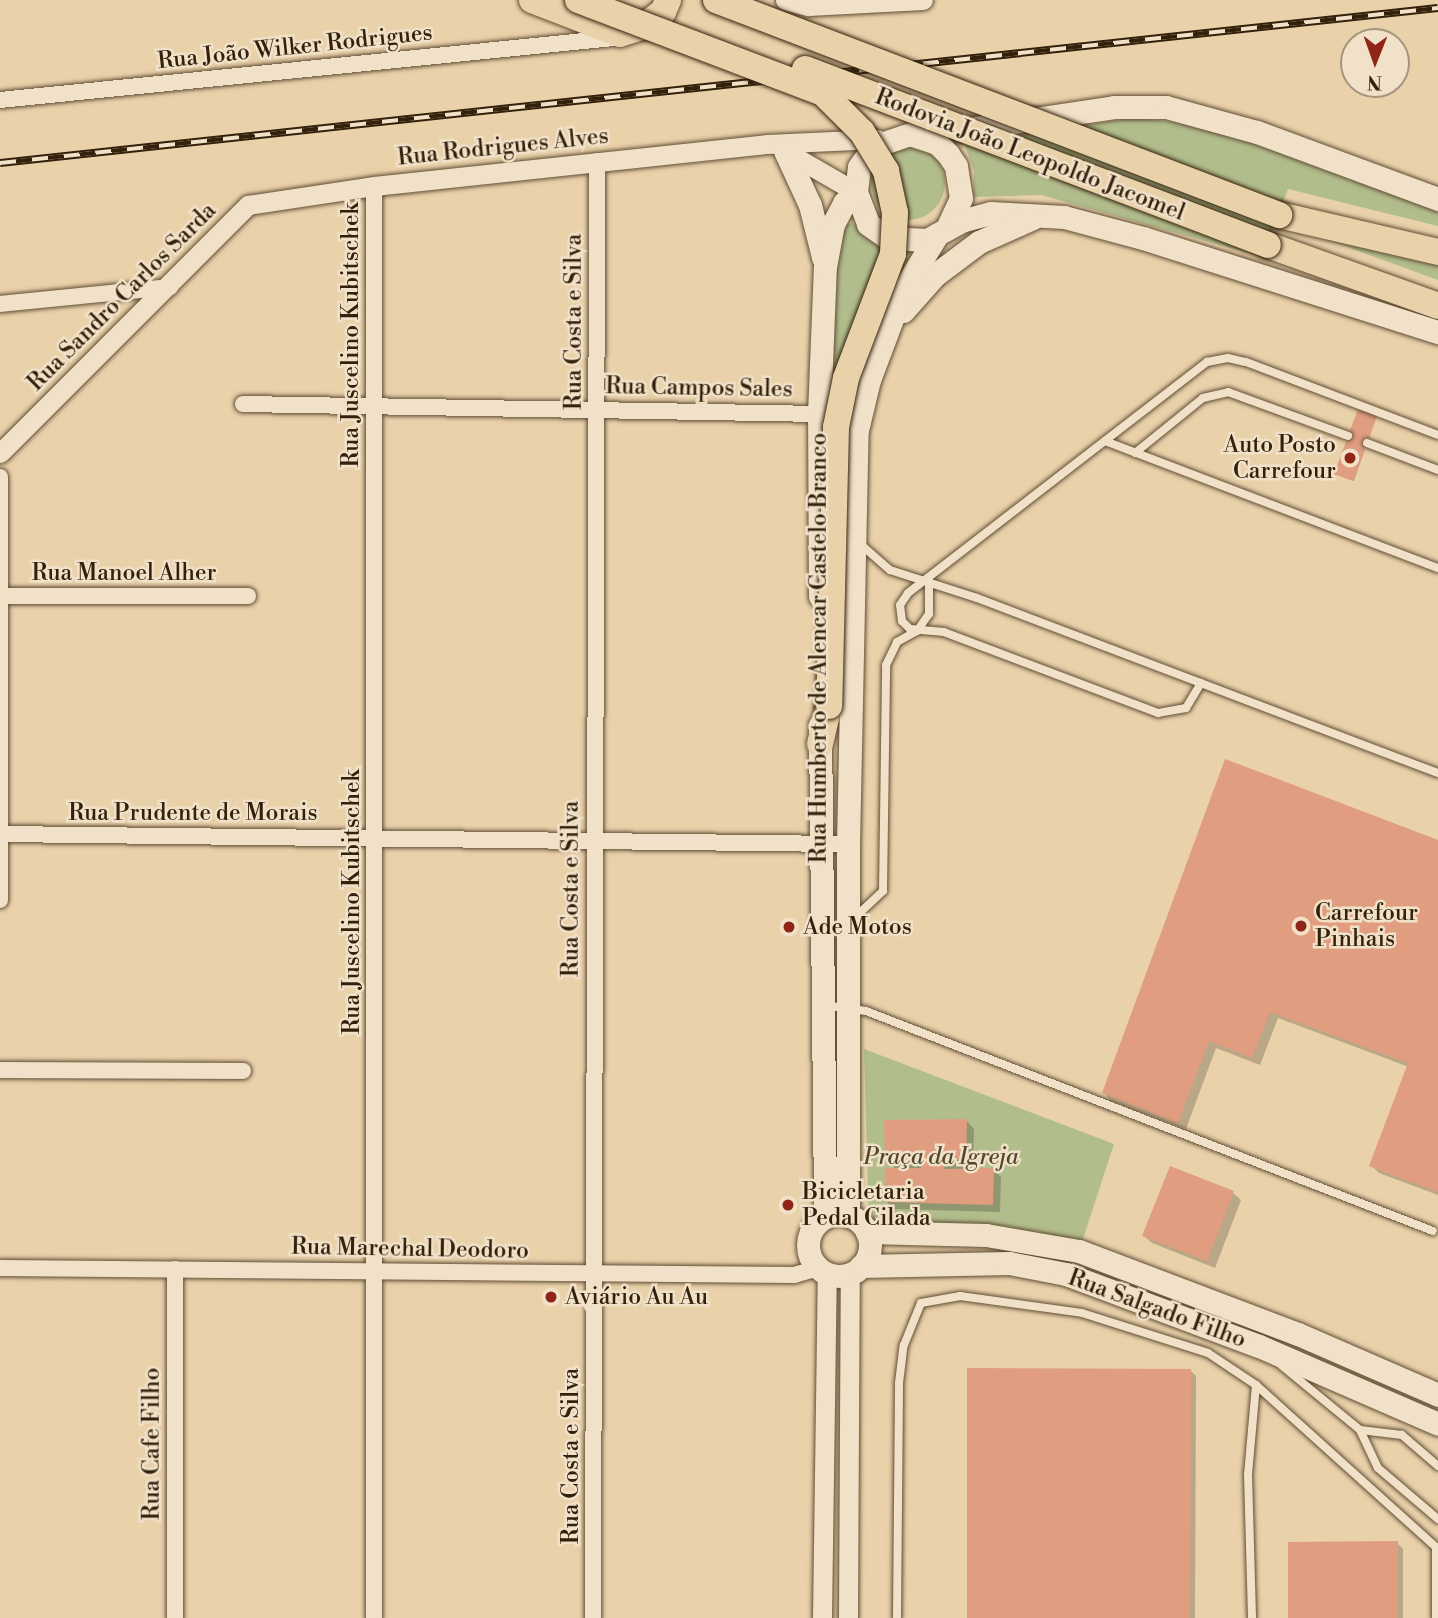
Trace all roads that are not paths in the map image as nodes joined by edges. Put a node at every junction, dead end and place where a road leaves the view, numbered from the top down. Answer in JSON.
{"nodes":[{"id":1,"x":532,"y":0,"type":"edge"},
{"id":2,"x":578,"y":0,"type":"edge"},
{"id":3,"x":624,"y":0,"type":"edge"},
{"id":4,"x":668,"y":0,"type":"edge"},
{"id":5,"x":674,"y":0,"type":"edge"},
{"id":6,"x":716,"y":0,"type":"edge"},
{"id":7,"x":785,"y":0,"type":"edge"},
{"id":8,"x":923,"y":0,"type":"edge"},
{"id":9,"x":0,"y":100,"type":"edge"},
{"id":10,"x":923,"y":136,"type":"junction"},
{"id":11,"x":885,"y":140,"type":"junction"},
{"id":12,"x":772,"y":147,"type":"junction"},
{"id":13,"x":597,"y":161,"type":"junction"},
{"id":14,"x":374,"y":186,"type":"junction"},
{"id":15,"x":856,"y":192,"type":"junction"},
{"id":16,"x":1438,"y":199,"type":"edge"},
{"id":17,"x":248,"y":205,"type":"joint"},
{"id":18,"x":1049,"y":215,"type":"junction"},
{"id":19,"x":942,"y":232,"type":"junction"},
{"id":20,"x":1438,"y":252,"type":"edge"},
{"id":21,"x":825,"y":267,"type":"junction"},
{"id":22,"x":170,"y":287,"type":"junction"},
{"id":23,"x":0,"y":304,"type":"edge"},
{"id":24,"x":1438,"y":306,"type":"edge"},
{"id":25,"x":888,"y":331,"type":"junction"},
{"id":26,"x":1438,"y":332,"type":"edge"},
{"id":27,"x":243,"y":404,"type":"dead end"},
{"id":28,"x":373,"y":404,"type":"junction"},
{"id":29,"x":597,"y":408,"type":"junction"},
{"id":30,"x":819,"y":414,"type":"junction"},
{"id":31,"x":1438,"y":435,"type":"edge"},
{"id":32,"x":1348,"y":436,"type":"dead end"},
{"id":33,"x":1105,"y":441,"type":"junction"},
{"id":34,"x":1367,"y":443,"type":"dead end"},
{"id":35,"x":0,"y":453,"type":"edge"},
{"id":36,"x":1135,"y":453,"type":"junction"},
{"id":37,"x":1438,"y":470,"type":"edge"},
{"id":38,"x":0,"y":477,"type":"edge"},
{"id":39,"x":855,"y":538,"type":"junction"},
{"id":40,"x":1438,"y":568,"type":"edge"},
{"id":41,"x":929,"y":581,"type":"junction"},
{"id":42,"x":1,"y":596,"type":"edge"},
{"id":43,"x":248,"y":596,"type":"dead end"},
{"id":44,"x":917,"y":631,"type":"junction"},
{"id":45,"x":1201,"y":683,"type":"junction"},
{"id":46,"x":820,"y":744,"type":"junction"},
{"id":47,"x":1438,"y":774,"type":"edge"},
{"id":48,"x":0,"y":834,"type":"edge"},
{"id":49,"x":375,"y":837,"type":"junction"},
{"id":50,"x":594,"y":840,"type":"junction"},
{"id":51,"x":819,"y":844,"type":"junction"},
{"id":52,"x":848,"y":844,"type":"junction"},
{"id":53,"x":0,"y":900,"type":"edge"},
{"id":54,"x":848,"y":923,"type":"junction"},
{"id":55,"x":822,"y":1005,"type":"junction"},
{"id":56,"x":848,"y":1005,"type":"junction"},
{"id":57,"x":0,"y":1070,"type":"edge"},
{"id":58,"x":243,"y":1071,"type":"dead end"},
{"id":59,"x":836,"y":1216,"type":"junction"},
{"id":60,"x":1433,"y":1231,"type":"dead end"},
{"id":61,"x":867,"y":1232,"type":"junction"},
{"id":62,"x":1045,"y":1244,"type":"junction"},
{"id":63,"x":0,"y":1268,"type":"edge"},
{"id":64,"x":175,"y":1269,"type":"junction"},
{"id":65,"x":1040,"y":1269,"type":"junction"},
{"id":66,"x":822,"y":1270,"type":"junction"},
{"id":67,"x":856,"y":1270,"type":"junction"},
{"id":68,"x":373,"y":1271,"type":"junction"},
{"id":69,"x":594,"y":1274,"type":"junction"},
{"id":70,"x":1188,"y":1293,"type":"junction"},
{"id":71,"x":1178,"y":1316,"type":"junction"},
{"id":72,"x":1259,"y":1346,"type":"junction"},
{"id":73,"x":1256,"y":1385,"type":"junction"},
{"id":74,"x":1438,"y":1395,"type":"edge"},
{"id":75,"x":1438,"y":1424,"type":"edge"},
{"id":76,"x":1360,"y":1430,"type":"junction"},
{"id":77,"x":1438,"y":1466,"type":"edge"},
{"id":78,"x":1438,"y":1519,"type":"edge"},
{"id":79,"x":1437,"y":1548,"type":"edge"},
{"id":80,"x":175,"y":1618,"type":"edge"},
{"id":81,"x":374,"y":1618,"type":"edge"},
{"id":82,"x":593,"y":1618,"type":"edge"},
{"id":83,"x":822,"y":1618,"type":"edge"},
{"id":84,"x":848,"y":1618,"type":"edge"},
{"id":85,"x":897,"y":1618,"type":"edge"},
{"id":86,"x":1252,"y":1618,"type":"edge"},
{"id":87,"x":1436,"y":1618,"type":"edge"}],
"edges":[{"from":1,"to":4,"type":"highway"},
{"from":2,"to":46,"type":"highway","bridge":true},
{"from":3,"to":24,"type":"highway","name":"Rodovia João Leopoldo Jacomel","bridge":true},
{"from":5,"to":9,"type":"street","name":"Rua João Wilker Rodrigues"},
{"from":6,"to":20,"type":"highway","name":"Rodovia João Leopoldo Jacomel","bridge":true},
{"from":7,"to":8,"type":"street"},
{"from":10,"to":11,"type":"main road"},
{"from":10,"to":16,"type":"main road"},
{"from":10,"to":19,"type":"main road"},
{"from":11,"to":12,"type":"street","name":"Rua Rodrigues Alves"},
{"from":11,"to":15,"type":"main road"},
{"from":12,"to":13,"type":"street","name":"Rua Rodrigues Alves"},
{"from":12,"to":15,"type":"street"},
{"from":12,"to":21,"type":"main road"},
{"from":13,"to":14,"type":"street","name":"Rua Rodrigues Alves"},
{"from":13,"to":29,"type":"street","name":"Rua Costa e Silva"},
{"from":14,"to":17,"type":"street","name":"Rua Rodrigues Alves"},
{"from":14,"to":28,"type":"street","name":"Rua Juscelino Kubitschek"},
{"from":15,"to":19,"type":"main road"},
{"from":15,"to":21,"type":"main road","name":"Rua Humberto de Alencar Castelo Branco"},
{"from":17,"to":22,"type":"street","name":"Rua Sandro Carlos Sarda"},
{"from":18,"to":19,"type":"main road"},
{"from":18,"to":25,"type":"main road"},
{"from":18,"to":26,"type":"main road"},
{"from":19,"to":25,"type":"main road","name":"Rua Humberto de Alencar Castelo Branco"},
{"from":21,"to":30,"type":"main road","name":"Rua Humberto de Alencar Castelo Branco"},
{"from":22,"to":23,"type":"street"},
{"from":22,"to":35,"type":"street","name":"Rua Sandro Carlos Sarda"},
{"from":25,"to":39,"type":"main road","name":"Rua Humberto de Alencar Castelo Branco"},
{"from":27,"to":28,"type":"street","name":"Rua Campos Sales"},
{"from":28,"to":29,"type":"street","name":"Rua Campos Sales"},
{"from":28,"to":49,"type":"street","name":"Rua Juscelino Kubitschek"},
{"from":29,"to":30,"type":"street","name":"Rua Campos Sales"},
{"from":29,"to":50,"type":"street","name":"Rua Costa e Silva"},
{"from":30,"to":46,"type":"main road","name":"Rua Humberto de Alencar Castelo Branco"},
{"from":31,"to":33,"type":"lane"},
{"from":32,"to":36,"type":"lane"},
{"from":33,"to":36,"type":"lane"},
{"from":33,"to":41,"type":"lane"},
{"from":34,"to":37,"type":"lane"},
{"from":36,"to":40,"type":"lane"},
{"from":38,"to":42,"type":"street"},
{"from":39,"to":41,"type":"lane"},
{"from":39,"to":52,"type":"main road","name":"Rua Humberto de Alencar Castelo Branco"},
{"from":41,"to":44,"type":"lane"},
{"from":41,"to":44,"type":"lane"},
{"from":41,"to":45,"type":"lane"},
{"from":42,"to":43,"type":"street","name":"Rua Manoel Alher"},
{"from":42,"to":48,"type":"street"},
{"from":44,"to":45,"type":"lane"},
{"from":44,"to":54,"type":"lane"},
{"from":45,"to":47,"type":"lane"},
{"from":46,"to":51,"type":"main road","name":"Rua Humberto de Alencar Castelo Branco"},
{"from":48,"to":49,"type":"street","name":"Rua Prudente de Morais"},
{"from":48,"to":53,"type":"street"},
{"from":49,"to":50,"type":"street","name":"Rua Prudente de Morais"},
{"from":49,"to":68,"type":"street","name":"Rua Juscelino Kubitschek"},
{"from":50,"to":51,"type":"street","name":"Rua Prudente de Morais"},
{"from":50,"to":69,"type":"street","name":"Rua Costa e Silva"},
{"from":51,"to":52,"type":"street","name":"Rua Prudente de Morais"},
{"from":51,"to":55,"type":"main road","name":"Rua Humberto de Alencar Castelo Branco"},
{"from":52,"to":54,"type":"main road","name":"Rua Humberto de Alencar Castelo Branco"},
{"from":54,"to":56,"type":"main road","name":"Rua Humberto de Alencar Castelo Branco"},
{"from":55,"to":56,"type":"lane"},
{"from":55,"to":59,"type":"main road","name":"Rua Humberto de Alencar Castelo Branco"},
{"from":56,"to":59,"type":"main road","name":"Rua Humberto de Alencar Castelo Branco"},
{"from":56,"to":60,"type":"lane"},
{"from":57,"to":58,"type":"street"},
{"from":59,"to":61,"type":"main road"},
{"from":59,"to":66,"type":"main road"},
{"from":61,"to":62,"type":"main road","name":"Rua Salgado Filho"},
{"from":61,"to":67,"type":"main road"},
{"from":62,"to":65,"type":"main road"},
{"from":62,"to":70,"type":"main road","name":"Rua Salgado Filho"},
{"from":63,"to":64,"type":"street","name":"Rua Marechal Deodoro"},
{"from":64,"to":68,"type":"street","name":"Rua Marechal Deodoro"},
{"from":64,"to":80,"type":"street","name":"Rua Cafe Filho"},
{"from":65,"to":67,"type":"main road","name":"Rua Salgado Filho"},
{"from":65,"to":71,"type":"main road","name":"Rua Salgado Filho"},
{"from":66,"to":67,"type":"main road"},
{"from":66,"to":69,"type":"street","name":"Rua Marechal Deodoro"},
{"from":66,"to":83,"type":"street"},
{"from":67,"to":84,"type":"street"},
{"from":68,"to":69,"type":"street","name":"Rua Marechal Deodoro"},
{"from":68,"to":81,"type":"street","name":"Rua Juscelino Kubitschek"},
{"from":69,"to":82,"type":"street","name":"Rua Costa e Silva"},
{"from":70,"to":71,"type":"main road"},
{"from":70,"to":74,"type":"main road","name":"Rua Salgado Filho"},
{"from":71,"to":72,"type":"main road","name":"Rua Salgado Filho"},
{"from":72,"to":75,"type":"main road","name":"Rua Salgado Filho"},
{"from":72,"to":76,"type":"lane"},
{"from":73,"to":79,"type":"lane"},
{"from":73,"to":85,"type":"lane"},
{"from":73,"to":86,"type":"lane"},
{"from":76,"to":77,"type":"lane"},
{"from":76,"to":78,"type":"lane"},
{"from":79,"to":87,"type":"lane"}]}
